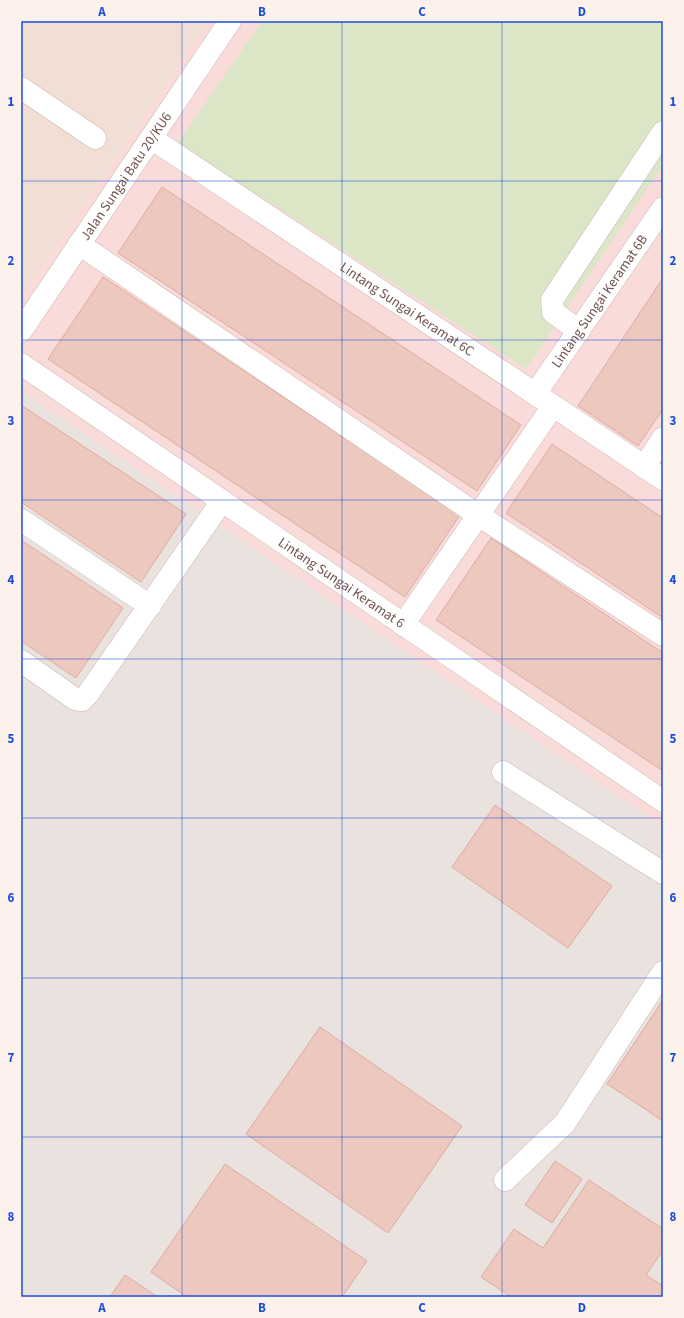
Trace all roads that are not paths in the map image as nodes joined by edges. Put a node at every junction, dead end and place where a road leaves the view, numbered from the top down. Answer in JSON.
{"nodes":[{"id":1,"x":230,"y":21,"type":"edge"},
{"id":2,"x":21,"y":88,"type":"edge"},
{"id":3,"x":663,"y":132,"type":"edge"},
{"id":4,"x":96,"y":138,"type":"dead end"},
{"id":5,"x":151,"y":138,"type":"junction"},
{"id":6,"x":663,"y":208,"type":"edge"},
{"id":7,"x":80,"y":244,"type":"junction"},
{"id":8,"x":21,"y":331,"type":"edge"},
{"id":9,"x":579,"y":331,"type":"junction"},
{"id":10,"x":21,"y":364,"type":"edge"},
{"id":11,"x":544,"y":400,"type":"junction"},
{"id":12,"x":663,"y":438,"type":"edge"},
{"id":13,"x":644,"y":466,"type":"junction"},
{"id":14,"x":663,"y":479,"type":"edge"},
{"id":15,"x":222,"y":501,"type":"junction"},
{"id":16,"x":478,"y":515,"type":"junction"},
{"id":17,"x":21,"y":520,"type":"edge"},
{"id":18,"x":150,"y":606,"type":"junction"},
{"id":19,"x":403,"y":625,"type":"junction"},
{"id":20,"x":663,"y":635,"type":"edge"},
{"id":21,"x":21,"y":661,"type":"edge"},
{"id":22,"x":503,"y":772,"type":"dead end"},
{"id":23,"x":663,"y":802,"type":"edge"},
{"id":24,"x":663,"y":873,"type":"edge"},
{"id":25,"x":663,"y":972,"type":"edge"},
{"id":26,"x":505,"y":1180,"type":"dead end"}],
"edges":[{"from":1,"to":5,"type":"street","name":"Jalan Sungai Batu 20/KU6"},
{"from":2,"to":4,"type":"street"},
{"from":3,"to":9,"type":"street"},
{"from":5,"to":7,"type":"street","name":"Jalan Sungai Batu 20/KU6"},
{"from":5,"to":11,"type":"street","name":"Lintang Sungai Keramat 6C"},
{"from":6,"to":9,"type":"street","name":"Lintang Sungai Keramat 6B"},
{"from":7,"to":8,"type":"street","name":"Jalan Sungai Batu 20/KU6"},
{"from":7,"to":16,"type":"street"},
{"from":9,"to":11,"type":"street","name":"Lintang Sungai Keramat 6B"},
{"from":10,"to":15,"type":"street","name":"Lintang Sungai Keramat 6"},
{"from":11,"to":13,"type":"street","name":"Lintang Sungai Keramat 6C"},
{"from":11,"to":16,"type":"street","name":"Lintang Sungai Keramat 6B"},
{"from":12,"to":13,"type":"street"},
{"from":13,"to":14,"type":"street","name":"Lintang Sungai Keramat 6C"},
{"from":15,"to":18,"type":"street"},
{"from":15,"to":19,"type":"street","name":"Lintang Sungai Keramat 6"},
{"from":16,"to":19,"type":"street","name":"Lintang Sungai Keramat 6B"},
{"from":16,"to":20,"type":"street"},
{"from":17,"to":18,"type":"street"},
{"from":18,"to":21,"type":"street"},
{"from":19,"to":23,"type":"street","name":"Lintang Sungai Keramat 6"},
{"from":22,"to":24,"type":"street"},
{"from":25,"to":26,"type":"street"}]}
